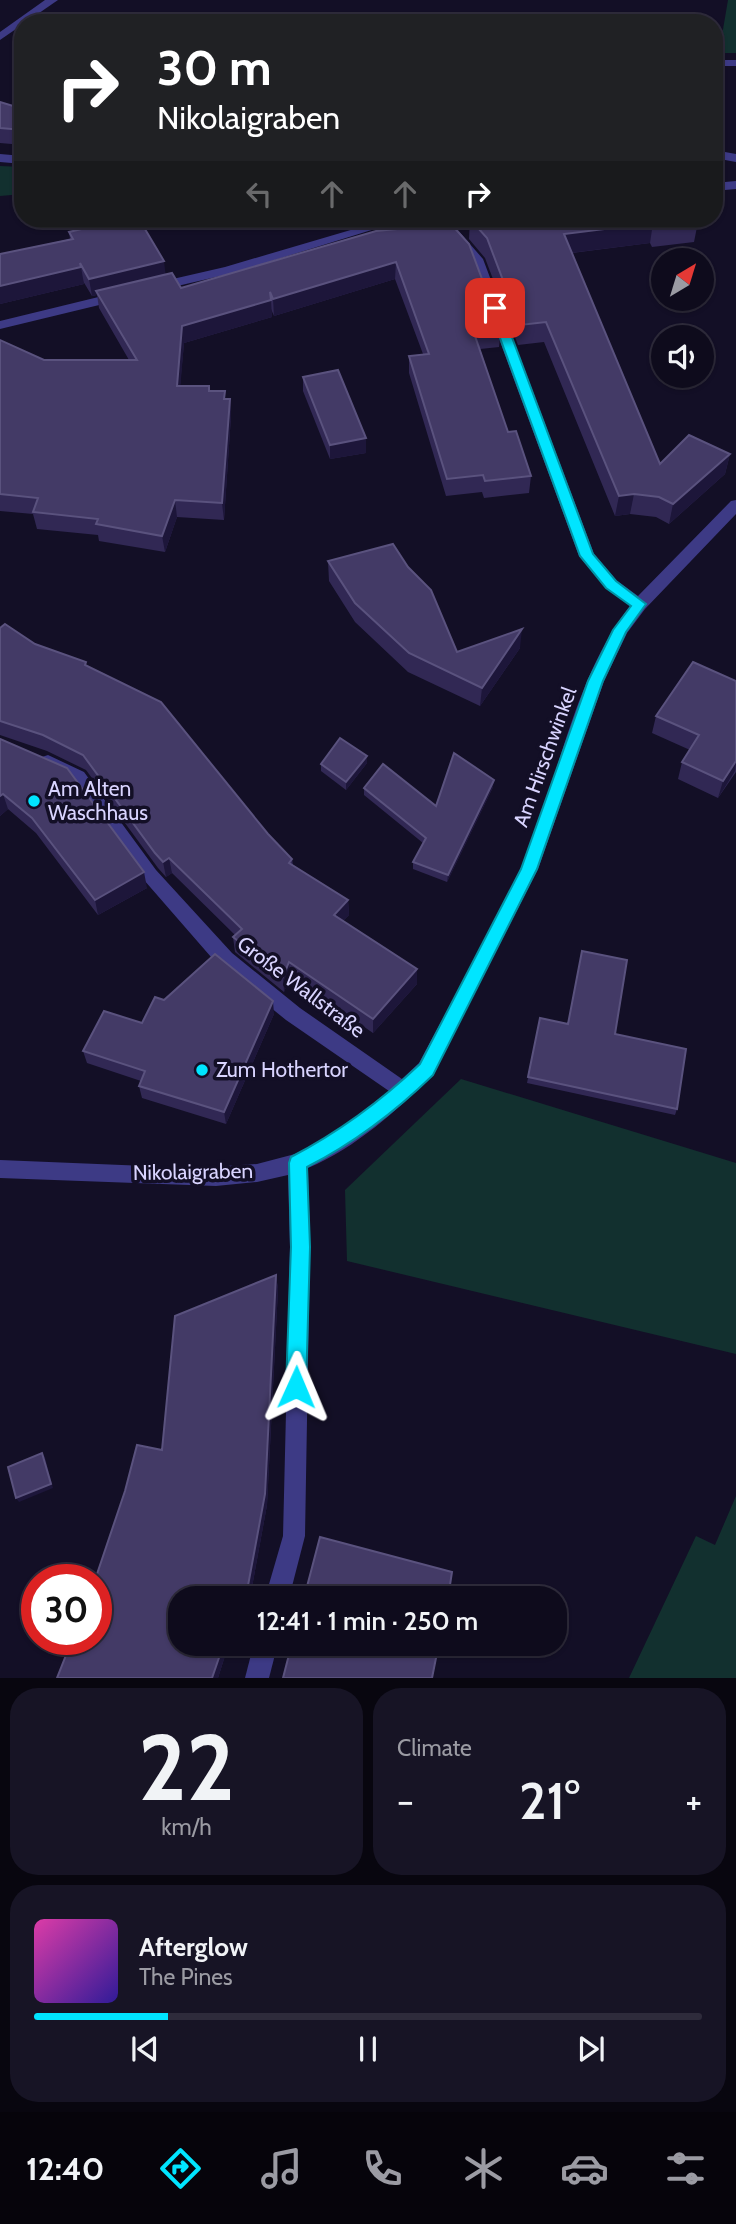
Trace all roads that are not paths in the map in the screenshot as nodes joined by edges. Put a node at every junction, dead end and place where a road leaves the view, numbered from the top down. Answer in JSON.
{"nodes":[{"id":1,"x":52,"y":0,"type":"edge"},
{"id":2,"x":32,"y":14,"type":"edge"},
{"id":3,"x":370,"y":228,"type":"edge"},
{"id":4,"x":448,"y":228,"type":"edge"},
{"id":5,"x":0,"y":325,"type":"edge"},
{"id":6,"x":736,"y":505,"type":"edge"},
{"id":7,"x":639,"y":604,"type":"junction"},
{"id":8,"x":30,"y":754,"type":"edge"},
{"id":9,"x":404,"y":1091,"type":"junction"},
{"id":10,"x":298,"y":1163,"type":"junction"},
{"id":11,"x":0,"y":1169,"type":"edge"},
{"id":12,"x":280,"y":1586,"type":"edge"},
{"id":13,"x":262,"y":1656,"type":"edge"},
{"id":14,"x":257,"y":1678,"type":"edge"}],
"edges":[{"from":1,"to":2,"type":"street"},
{"from":3,"to":5,"type":"street"},
{"from":4,"to":7,"type":"street"},
{"from":6,"to":7,"type":"street","name":"Am Hirschwinkel"},
{"from":7,"to":9,"type":"street","name":"Am Hirschwinkel"},
{"from":8,"to":9,"type":"street","name":"Große Wallstraße"},
{"from":9,"to":10,"type":"street","name":"Nikolaigraben"},
{"from":10,"to":11,"type":"street","name":"Nikolaigraben"},
{"from":10,"to":12,"type":"street"},
{"from":13,"to":14,"type":"street"}]}
